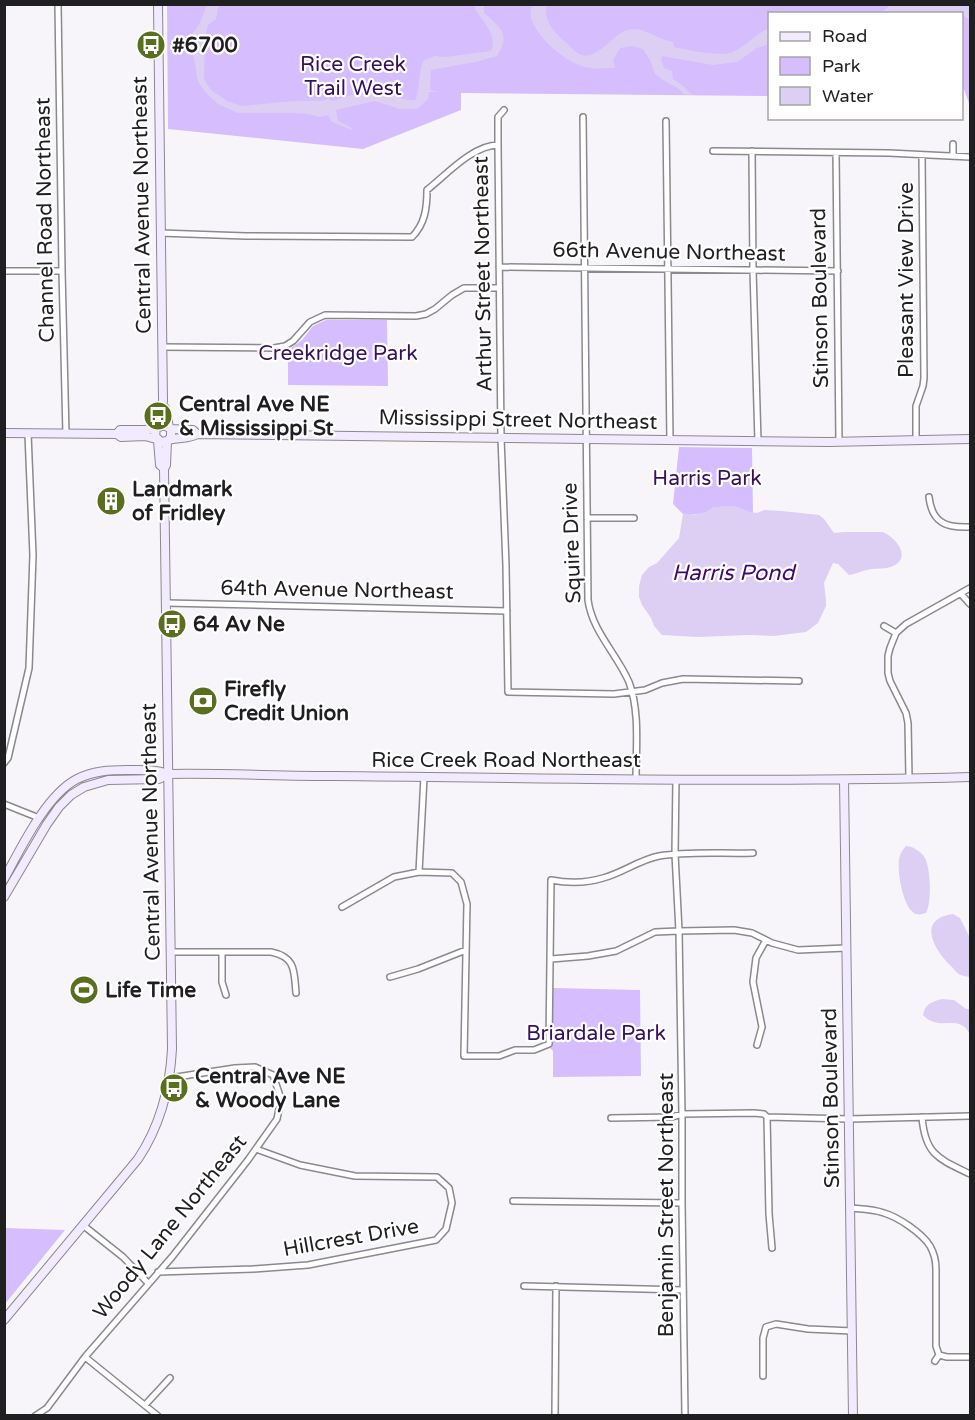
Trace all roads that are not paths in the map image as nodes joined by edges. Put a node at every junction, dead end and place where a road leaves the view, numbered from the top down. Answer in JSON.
{"nodes":[{"id":1,"x":58,"y":4,"type":"edge"},
{"id":2,"x":158,"y":4,"type":"edge"},
{"id":3,"x":504,"y":110,"type":"dead end"},
{"id":4,"x":583,"y":117,"type":"dead end"},
{"id":5,"x":666,"y":121,"type":"dead end"},
{"id":6,"x":953,"y":144,"type":"dead end"},
{"id":7,"x":498,"y":145,"type":"junction"},
{"id":8,"x":713,"y":151,"type":"dead end"},
{"id":9,"x":752,"y":152,"type":"junction"},
{"id":10,"x":836,"y":153,"type":"junction"},
{"id":11,"x":922,"y":155,"type":"junction"},
{"id":12,"x":953,"y":156,"type":"junction"},
{"id":13,"x":970,"y":157,"type":"edge"},
{"id":14,"x":160,"y":233,"type":"junction"},
{"id":15,"x":499,"y":267,"type":"junction"},
{"id":16,"x":584,"y":268,"type":"junction"},
{"id":17,"x":669,"y":268,"type":"junction"},
{"id":18,"x":753,"y":270,"type":"junction"},
{"id":19,"x":4,"y":271,"type":"edge"},
{"id":20,"x":62,"y":271,"type":"junction"},
{"id":21,"x":838,"y":271,"type":"junction"},
{"id":22,"x":499,"y":288,"type":"junction"},
{"id":23,"x":162,"y":347,"type":"junction"},
{"id":24,"x":162,"y":405,"type":"junction"},
{"id":25,"x":157,"y":427,"type":"junction"},
{"id":26,"x":170,"y":428,"type":"junction"},
{"id":27,"x":4,"y":433,"type":"edge"},
{"id":28,"x":28,"y":434,"type":"junction"},
{"id":29,"x":66,"y":434,"type":"junction"},
{"id":30,"x":117,"y":434,"type":"junction"},
{"id":31,"x":197,"y":434,"type":"junction"},
{"id":32,"x":501,"y":438,"type":"junction"},
{"id":33,"x":970,"y":439,"type":"edge"},
{"id":34,"x":163,"y":440,"type":"junction"},
{"id":35,"x":586,"y":440,"type":"junction"},
{"id":36,"x":916,"y":440,"type":"junction"},
{"id":37,"x":670,"y":441,"type":"junction"},
{"id":38,"x":758,"y":442,"type":"junction"},
{"id":39,"x":839,"y":442,"type":"junction"},
{"id":40,"x":929,"y":497,"type":"dead end"},
{"id":41,"x":587,"y":518,"type":"junction"},
{"id":42,"x":634,"y":518,"type":"dead end"},
{"id":43,"x":970,"y":527,"type":"edge"},
{"id":44,"x":970,"y":588,"type":"edge"},
{"id":45,"x":962,"y":594,"type":"junction"},
{"id":46,"x":166,"y":603,"type":"junction"},
{"id":47,"x":970,"y":604,"type":"edge"},
{"id":48,"x":507,"y":611,"type":"junction"},
{"id":49,"x":884,"y":626,"type":"dead end"},
{"id":50,"x":896,"y":633,"type":"junction"},
{"id":51,"x":799,"y":681,"type":"dead end"},
{"id":52,"x":632,"y":692,"type":"junction"},
{"id":53,"x":4,"y":763,"type":"edge"},
{"id":54,"x":168,"y":774,"type":"junction"},
{"id":55,"x":424,"y":777,"type":"junction"},
{"id":56,"x":970,"y":777,"type":"edge"},
{"id":57,"x":909,"y":778,"type":"junction"},
{"id":58,"x":636,"y":779,"type":"junction"},
{"id":59,"x":676,"y":779,"type":"junction"},
{"id":60,"x":844,"y":780,"type":"junction"},
{"id":61,"x":4,"y":804,"type":"edge"},
{"id":62,"x":39,"y":818,"type":"junction"},
{"id":63,"x":675,"y":854,"type":"junction"},
{"id":64,"x":753,"y":854,"type":"dead end"},
{"id":65,"x":419,"y":872,"type":"junction"},
{"id":66,"x":4,"y":879,"type":"edge"},
{"id":67,"x":4,"y":897,"type":"edge"},
{"id":68,"x":342,"y":907,"type":"dead end"},
{"id":69,"x":679,"y":931,"type":"junction"},
{"id":70,"x":766,"y":940,"type":"junction"},
{"id":71,"x":846,"y":948,"type":"junction"},
{"id":72,"x":466,"y":950,"type":"junction"},
{"id":73,"x":170,"y":952,"type":"junction"},
{"id":74,"x":222,"y":952,"type":"junction"},
{"id":75,"x":551,"y":959,"type":"junction"},
{"id":76,"x":390,"y":977,"type":"dead end"},
{"id":77,"x":296,"y":993,"type":"dead end"},
{"id":78,"x":226,"y":995,"type":"dead end"},
{"id":79,"x":757,"y":1045,"type":"dead end"},
{"id":80,"x":170,"y":1078,"type":"junction"},
{"id":81,"x":682,"y":1114,"type":"junction"},
{"id":82,"x":970,"y":1116,"type":"edge"},
{"id":83,"x":767,"y":1117,"type":"junction"},
{"id":84,"x":922,"y":1117,"type":"junction"},
{"id":85,"x":611,"y":1118,"type":"dead end"},
{"id":86,"x":849,"y":1119,"type":"junction"},
{"id":87,"x":256,"y":1149,"type":"junction"},
{"id":88,"x":970,"y":1174,"type":"edge"},
{"id":89,"x":513,"y":1202,"type":"dead end"},
{"id":90,"x":682,"y":1203,"type":"junction"},
{"id":91,"x":850,"y":1208,"type":"junction"},
{"id":92,"x":84,"y":1226,"type":"junction"},
{"id":93,"x":772,"y":1248,"type":"dead end"},
{"id":94,"x":159,"y":1272,"type":"junction"},
{"id":95,"x":148,"y":1283,"type":"junction"},
{"id":96,"x":524,"y":1286,"type":"dead end"},
{"id":97,"x":556,"y":1286,"type":"junction"},
{"id":98,"x":683,"y":1290,"type":"junction"},
{"id":99,"x":4,"y":1320,"type":"edge"},
{"id":100,"x":852,"y":1331,"type":"junction"},
{"id":101,"x":939,"y":1355,"type":"junction"},
{"id":102,"x":85,"y":1357,"type":"junction"},
{"id":103,"x":970,"y":1357,"type":"edge"},
{"id":104,"x":935,"y":1361,"type":"dead end"},
{"id":105,"x":763,"y":1376,"type":"dead end"},
{"id":106,"x":170,"y":1378,"type":"dead end"},
{"id":107,"x":145,"y":1405,"type":"junction"},
{"id":108,"x":35,"y":1416,"type":"edge"},
{"id":109,"x":158,"y":1416,"type":"edge"},
{"id":110,"x":555,"y":1416,"type":"edge"},
{"id":111,"x":685,"y":1416,"type":"edge"},
{"id":112,"x":853,"y":1416,"type":"edge"}],
"edges":[{"from":1,"to":20,"type":"street","name":"Channel Road Northeast"},
{"from":2,"to":14,"type":"street","name":"Central Avenue Northeast"},
{"from":3,"to":7,"type":"street","name":"Arthur Street Northeast"},
{"from":4,"to":16,"type":"street","name":"Squire Drive"},
{"from":5,"to":17,"type":"street"},
{"from":6,"to":12,"type":"street"},
{"from":7,"to":14,"type":"street"},
{"from":7,"to":15,"type":"street","name":"Arthur Street Northeast"},
{"from":8,"to":9,"type":"street"},
{"from":9,"to":10,"type":"street"},
{"from":9,"to":18,"type":"street"},
{"from":10,"to":11,"type":"street"},
{"from":10,"to":21,"type":"street","name":"Stinson Boulevard"},
{"from":11,"to":12,"type":"street"},
{"from":11,"to":36,"type":"street","name":"Pleasant View Drive"},
{"from":12,"to":13,"type":"street"},
{"from":14,"to":23,"type":"street","name":"Central Avenue Northeast"},
{"from":15,"to":16,"type":"street","name":"66th Avenue Northeast"},
{"from":15,"to":22,"type":"street","name":"Arthur Street Northeast"},
{"from":16,"to":17,"type":"street","name":"66th Avenue Northeast"},
{"from":16,"to":35,"type":"street","name":"Squire Drive"},
{"from":17,"to":18,"type":"street","name":"66th Avenue Northeast"},
{"from":17,"to":37,"type":"street"},
{"from":18,"to":21,"type":"street","name":"66th Avenue Northeast"},
{"from":18,"to":38,"type":"street"},
{"from":19,"to":20,"type":"street"},
{"from":20,"to":29,"type":"street","name":"Channel Road Northeast"},
{"from":21,"to":39,"type":"street","name":"Stinson Boulevard"},
{"from":22,"to":23,"type":"street"},
{"from":22,"to":32,"type":"street","name":"Arthur Street Northeast"},
{"from":23,"to":24,"type":"street","name":"Central Avenue Northeast"},
{"from":24,"to":25,"type":"street","name":"Central Avenue Northeast"},
{"from":24,"to":26,"type":"street","name":"Central Avenue Northeast"},
{"from":25,"to":26,"type":"street"},
{"from":25,"to":30,"type":"street","name":"Mississippi Street Northeast"},
{"from":25,"to":34,"type":"street"},
{"from":26,"to":31,"type":"street","name":"Mississippi Street Northeast"},
{"from":26,"to":34,"type":"street"},
{"from":27,"to":28,"type":"street","name":"Mississippi Street Northeast"},
{"from":28,"to":29,"type":"street","name":"Mississippi Street Northeast"},
{"from":28,"to":53,"type":"street"},
{"from":29,"to":30,"type":"street","name":"Mississippi Street Northeast"},
{"from":30,"to":34,"type":"street","name":"Mississippi Street Northeast"},
{"from":31,"to":32,"type":"street","name":"Mississippi Street Northeast"},
{"from":31,"to":34,"type":"street","name":"Mississippi Street Northeast"},
{"from":32,"to":35,"type":"street","name":"Mississippi Street Northeast"},
{"from":32,"to":48,"type":"street","name":"Arthur Street Northeast"},
{"from":33,"to":36,"type":"street","name":"Mississippi Street Northeast"},
{"from":34,"to":46,"type":"street","name":"Central Avenue Northeast"},
{"from":35,"to":37,"type":"street","name":"Mississippi Street Northeast"},
{"from":35,"to":41,"type":"street","name":"Squire Drive"},
{"from":36,"to":39,"type":"street","name":"Mississippi Street Northeast"},
{"from":37,"to":38,"type":"street","name":"Mississippi Street Northeast"},
{"from":38,"to":39,"type":"street","name":"Mississippi Street Northeast"},
{"from":40,"to":43,"type":"street"},
{"from":41,"to":42,"type":"street"},
{"from":41,"to":52,"type":"street","name":"Squire Drive"},
{"from":44,"to":45,"type":"street"},
{"from":45,"to":47,"type":"street"},
{"from":45,"to":50,"type":"street"},
{"from":46,"to":48,"type":"street","name":"64th Avenue Northeast"},
{"from":46,"to":54,"type":"street","name":"Central Avenue Northeast"},
{"from":48,"to":52,"type":"street","name":"Arthur Street Northeast"},
{"from":49,"to":50,"type":"street"},
{"from":50,"to":57,"type":"street"},
{"from":51,"to":52,"type":"street"},
{"from":52,"to":58,"type":"street","name":"Squire Drive"},
{"from":54,"to":55,"type":"street","name":"Rice Creek Road Northeast"},
{"from":54,"to":62,"type":"street","name":"Rice Creek Road Northeast"},
{"from":54,"to":67,"type":"street","name":"Rice Creek Road Northeast"},
{"from":54,"to":73,"type":"street","name":"Central Avenue Northeast"},
{"from":55,"to":58,"type":"street","name":"Rice Creek Road Northeast"},
{"from":55,"to":65,"type":"street"},
{"from":56,"to":57,"type":"street","name":"Rice Creek Road Northeast"},
{"from":57,"to":60,"type":"street","name":"Rice Creek Road Northeast"},
{"from":58,"to":59,"type":"street","name":"Rice Creek Road Northeast"},
{"from":59,"to":60,"type":"street","name":"Rice Creek Road Northeast"},
{"from":59,"to":63,"type":"street","name":"Benjamin Street Northeast"},
{"from":60,"to":71,"type":"street","name":"Stinson Boulevard"},
{"from":61,"to":62,"type":"street"},
{"from":62,"to":66,"type":"street","name":"Rice Creek Road Northeast"},
{"from":63,"to":64,"type":"street"},
{"from":63,"to":69,"type":"street","name":"Benjamin Street Northeast"},
{"from":63,"to":75,"type":"street"},
{"from":65,"to":68,"type":"street"},
{"from":65,"to":72,"type":"street"},
{"from":69,"to":70,"type":"street"},
{"from":69,"to":75,"type":"street"},
{"from":69,"to":81,"type":"street","name":"Benjamin Street Northeast"},
{"from":70,"to":71,"type":"street"},
{"from":70,"to":79,"type":"street"},
{"from":71,"to":86,"type":"street","name":"Stinson Boulevard"},
{"from":72,"to":75,"type":"street"},
{"from":72,"to":76,"type":"street"},
{"from":73,"to":74,"type":"street"},
{"from":73,"to":80,"type":"street","name":"Central Avenue Northeast"},
{"from":74,"to":77,"type":"street"},
{"from":74,"to":78,"type":"street"},
{"from":80,"to":87,"type":"street","name":"Woody Lane Northeast"},
{"from":80,"to":92,"type":"street","name":"Central Avenue Northeast"},
{"from":81,"to":83,"type":"street"},
{"from":81,"to":85,"type":"street"},
{"from":81,"to":90,"type":"street","name":"Benjamin Street Northeast"},
{"from":82,"to":84,"type":"street"},
{"from":83,"to":86,"type":"street"},
{"from":83,"to":93,"type":"street"},
{"from":84,"to":86,"type":"street"},
{"from":84,"to":88,"type":"street"},
{"from":86,"to":91,"type":"street","name":"Stinson Boulevard"},
{"from":87,"to":94,"type":"street","name":"Woody Lane Northeast"},
{"from":87,"to":94,"type":"street","name":"Hillcrest Drive"},
{"from":89,"to":90,"type":"street"},
{"from":90,"to":98,"type":"street","name":"Benjamin Street Northeast"},
{"from":91,"to":100,"type":"street","name":"Stinson Boulevard"},
{"from":91,"to":101,"type":"street"},
{"from":92,"to":95,"type":"street"},
{"from":92,"to":99,"type":"street","name":"Central Avenue Northeast"},
{"from":94,"to":95,"type":"street","name":"Woody Lane Northeast"},
{"from":95,"to":102,"type":"street","name":"Woody Lane Northeast"},
{"from":96,"to":97,"type":"street"},
{"from":97,"to":98,"type":"street"},
{"from":97,"to":110,"type":"street"},
{"from":98,"to":111,"type":"street","name":"Benjamin Street Northeast"},
{"from":100,"to":105,"type":"street"},
{"from":100,"to":112,"type":"street","name":"Stinson Boulevard"},
{"from":101,"to":103,"type":"street"},
{"from":101,"to":104,"type":"street"},
{"from":102,"to":107,"type":"street"},
{"from":102,"to":108,"type":"street","name":"Woody Lane Northeast"},
{"from":106,"to":107,"type":"street"},
{"from":107,"to":109,"type":"street"}]}
